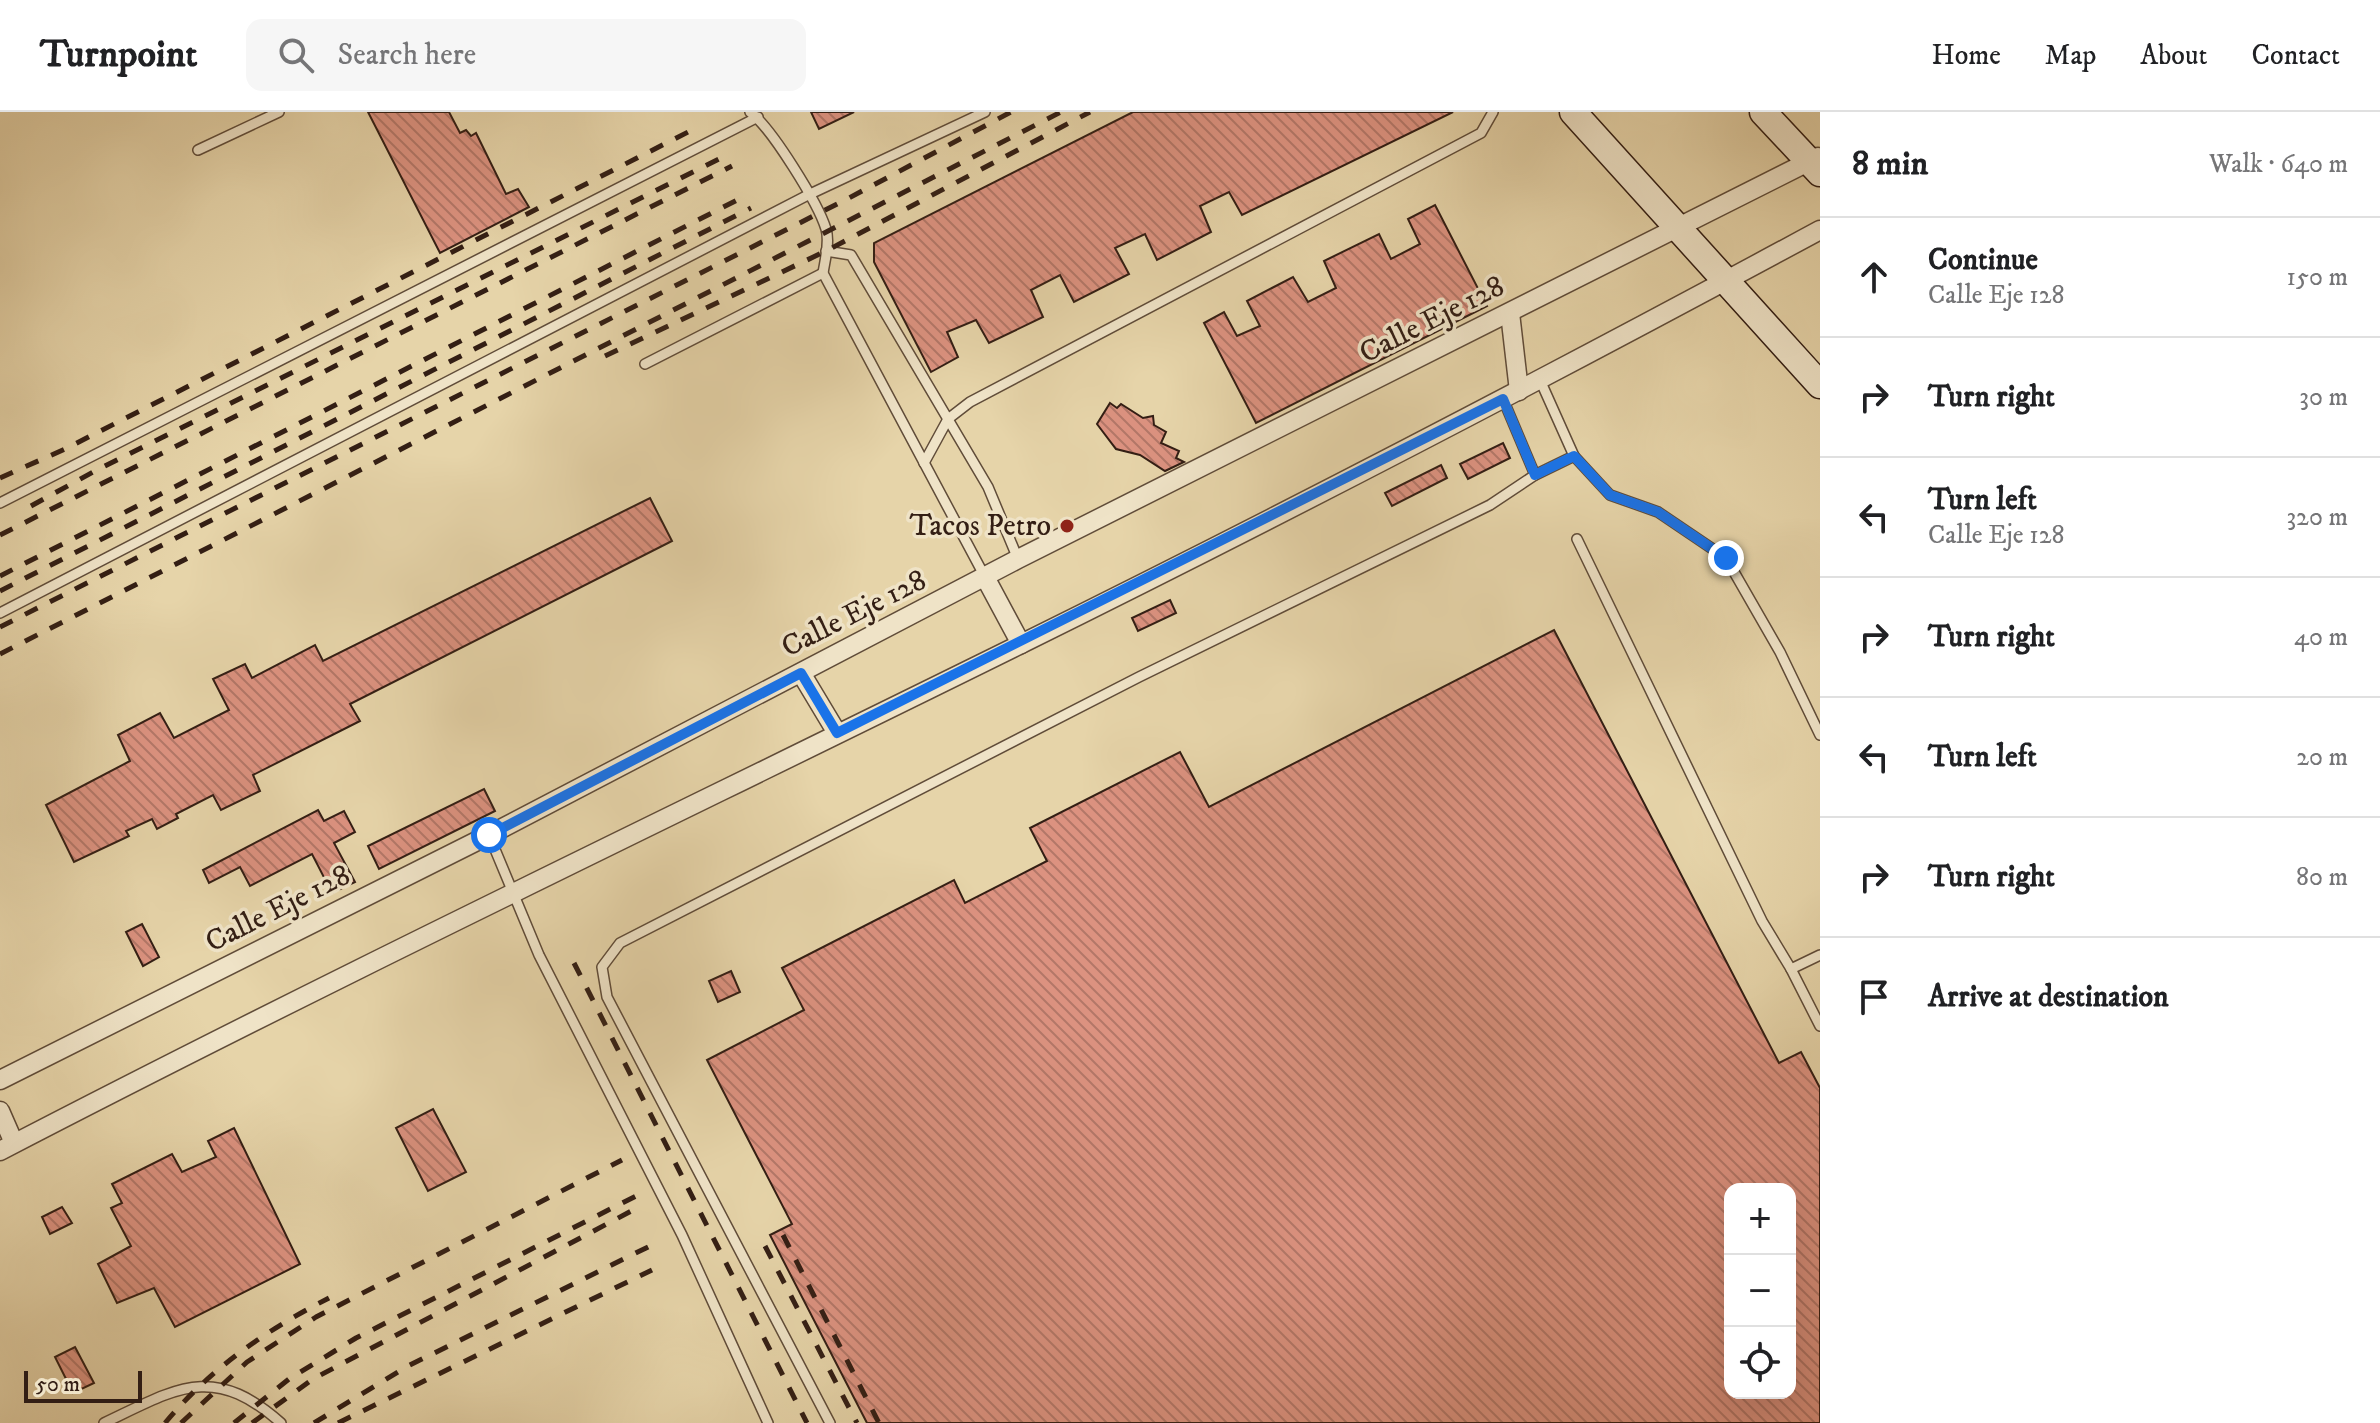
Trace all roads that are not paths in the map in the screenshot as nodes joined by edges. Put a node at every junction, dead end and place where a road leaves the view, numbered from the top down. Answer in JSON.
{"nodes":[{"id":1,"x":279,"y":112,"type":"edge"},
{"id":2,"x":985,"y":112,"type":"edge"},
{"id":3,"x":1493,"y":112,"type":"edge"},
{"id":4,"x":1573,"y":112,"type":"edge"},
{"id":5,"x":1763,"y":112,"type":"edge"},
{"id":6,"x":754,"y":115,"type":"edge"},
{"id":7,"x":198,"y":150,"type":"dead end"},
{"id":8,"x":1816,"y":164,"type":"edge"},
{"id":9,"x":808,"y":195,"type":"junction"},
{"id":10,"x":1678,"y":229,"type":"junction"},
{"id":11,"x":1820,"y":230,"type":"edge"},
{"id":12,"x":826,"y":251,"type":"junction"},
{"id":13,"x":823,"y":273,"type":"junction"},
{"id":14,"x":1724,"y":282,"type":"junction"},
{"id":15,"x":1510,"y":313,"type":"junction"},
{"id":16,"x":645,"y":364,"type":"dead end"},
{"id":17,"x":1540,"y":380,"type":"junction"},
{"id":18,"x":1820,"y":385,"type":"edge"},
{"id":19,"x":1511,"y":395,"type":"junction"},
{"id":20,"x":948,"y":419,"type":"junction"},
{"id":21,"x":1574,"y":456,"type":"junction"},
{"id":22,"x":924,"y":463,"type":"junction"},
{"id":23,"x":1535,"y":475,"type":"junction"},
{"id":24,"x":0,"y":503,"type":"edge"},
{"id":25,"x":1577,"y":539,"type":"dead end"},
{"id":26,"x":1018,"y":559,"type":"junction"},
{"id":27,"x":985,"y":577,"type":"junction"},
{"id":28,"x":0,"y":613,"type":"edge"},
{"id":29,"x":1021,"y":644,"type":"junction"},
{"id":30,"x":801,"y":673,"type":"junction"},
{"id":31,"x":837,"y":733,"type":"junction"},
{"id":32,"x":1820,"y":735,"type":"edge"},
{"id":33,"x":489,"y":835,"type":"junction"},
{"id":34,"x":511,"y":892,"type":"junction"},
{"id":35,"x":1820,"y":955,"type":"edge"},
{"id":36,"x":1791,"y":969,"type":"junction"},
{"id":37,"x":1820,"y":1026,"type":"edge"},
{"id":38,"x":0,"y":1080,"type":"edge"},
{"id":39,"x":0,"y":1111,"type":"edge"},
{"id":40,"x":7,"y":1147,"type":"edge"},
{"id":41,"x":104,"y":1423,"type":"edge"},
{"id":42,"x":281,"y":1423,"type":"edge"},
{"id":43,"x":768,"y":1423,"type":"edge"},
{"id":44,"x":830,"y":1423,"type":"edge"}],
"edges":[{"from":1,"to":7,"type":"lane"},
{"from":2,"to":9,"type":"lane"},
{"from":3,"to":20,"type":"lane"},
{"from":4,"to":10,"type":"street"},
{"from":5,"to":8,"type":"street"},
{"from":6,"to":9,"type":"lane"},
{"from":6,"to":24,"type":"lane"},
{"from":8,"to":10,"type":"street","name":"Calle Eje 128"},
{"from":9,"to":12,"type":"lane"},
{"from":9,"to":28,"type":"lane"},
{"from":10,"to":14,"type":"street"},
{"from":10,"to":15,"type":"street","name":"Calle Eje 128"},
{"from":11,"to":14,"type":"street"},
{"from":12,"to":13,"type":"lane"},
{"from":12,"to":20,"type":"lane"},
{"from":13,"to":16,"type":"lane"},
{"from":13,"to":22,"type":"lane"},
{"from":14,"to":17,"type":"street"},
{"from":14,"to":18,"type":"street"},
{"from":15,"to":19,"type":"street"},
{"from":15,"to":26,"type":"street","name":"Calle Eje 128"},
{"from":17,"to":19,"type":"street"},
{"from":17,"to":21,"type":"lane"},
{"from":19,"to":23,"type":"lane"},
{"from":19,"to":29,"type":"street"},
{"from":20,"to":22,"type":"lane"},
{"from":20,"to":26,"type":"lane"},
{"from":21,"to":23,"type":"lane"},
{"from":21,"to":32,"type":"lane"},
{"from":22,"to":27,"type":"lane"},
{"from":23,"to":44,"type":"lane"},
{"from":25,"to":36,"type":"lane"},
{"from":26,"to":27,"type":"street","name":"Calle Eje 128"},
{"from":27,"to":29,"type":"street"},
{"from":27,"to":30,"type":"street","name":"Calle Eje 128"},
{"from":29,"to":31,"type":"street"},
{"from":30,"to":31,"type":"street"},
{"from":30,"to":33,"type":"street","name":"Calle Eje 128"},
{"from":31,"to":34,"type":"street"},
{"from":33,"to":34,"type":"lane"},
{"from":33,"to":38,"type":"street","name":"Calle Eje 128"},
{"from":34,"to":40,"type":"street"},
{"from":34,"to":43,"type":"lane"},
{"from":35,"to":36,"type":"lane"},
{"from":36,"to":37,"type":"lane"},
{"from":39,"to":40,"type":"street"},
{"from":41,"to":42,"type":"lane"}]}
